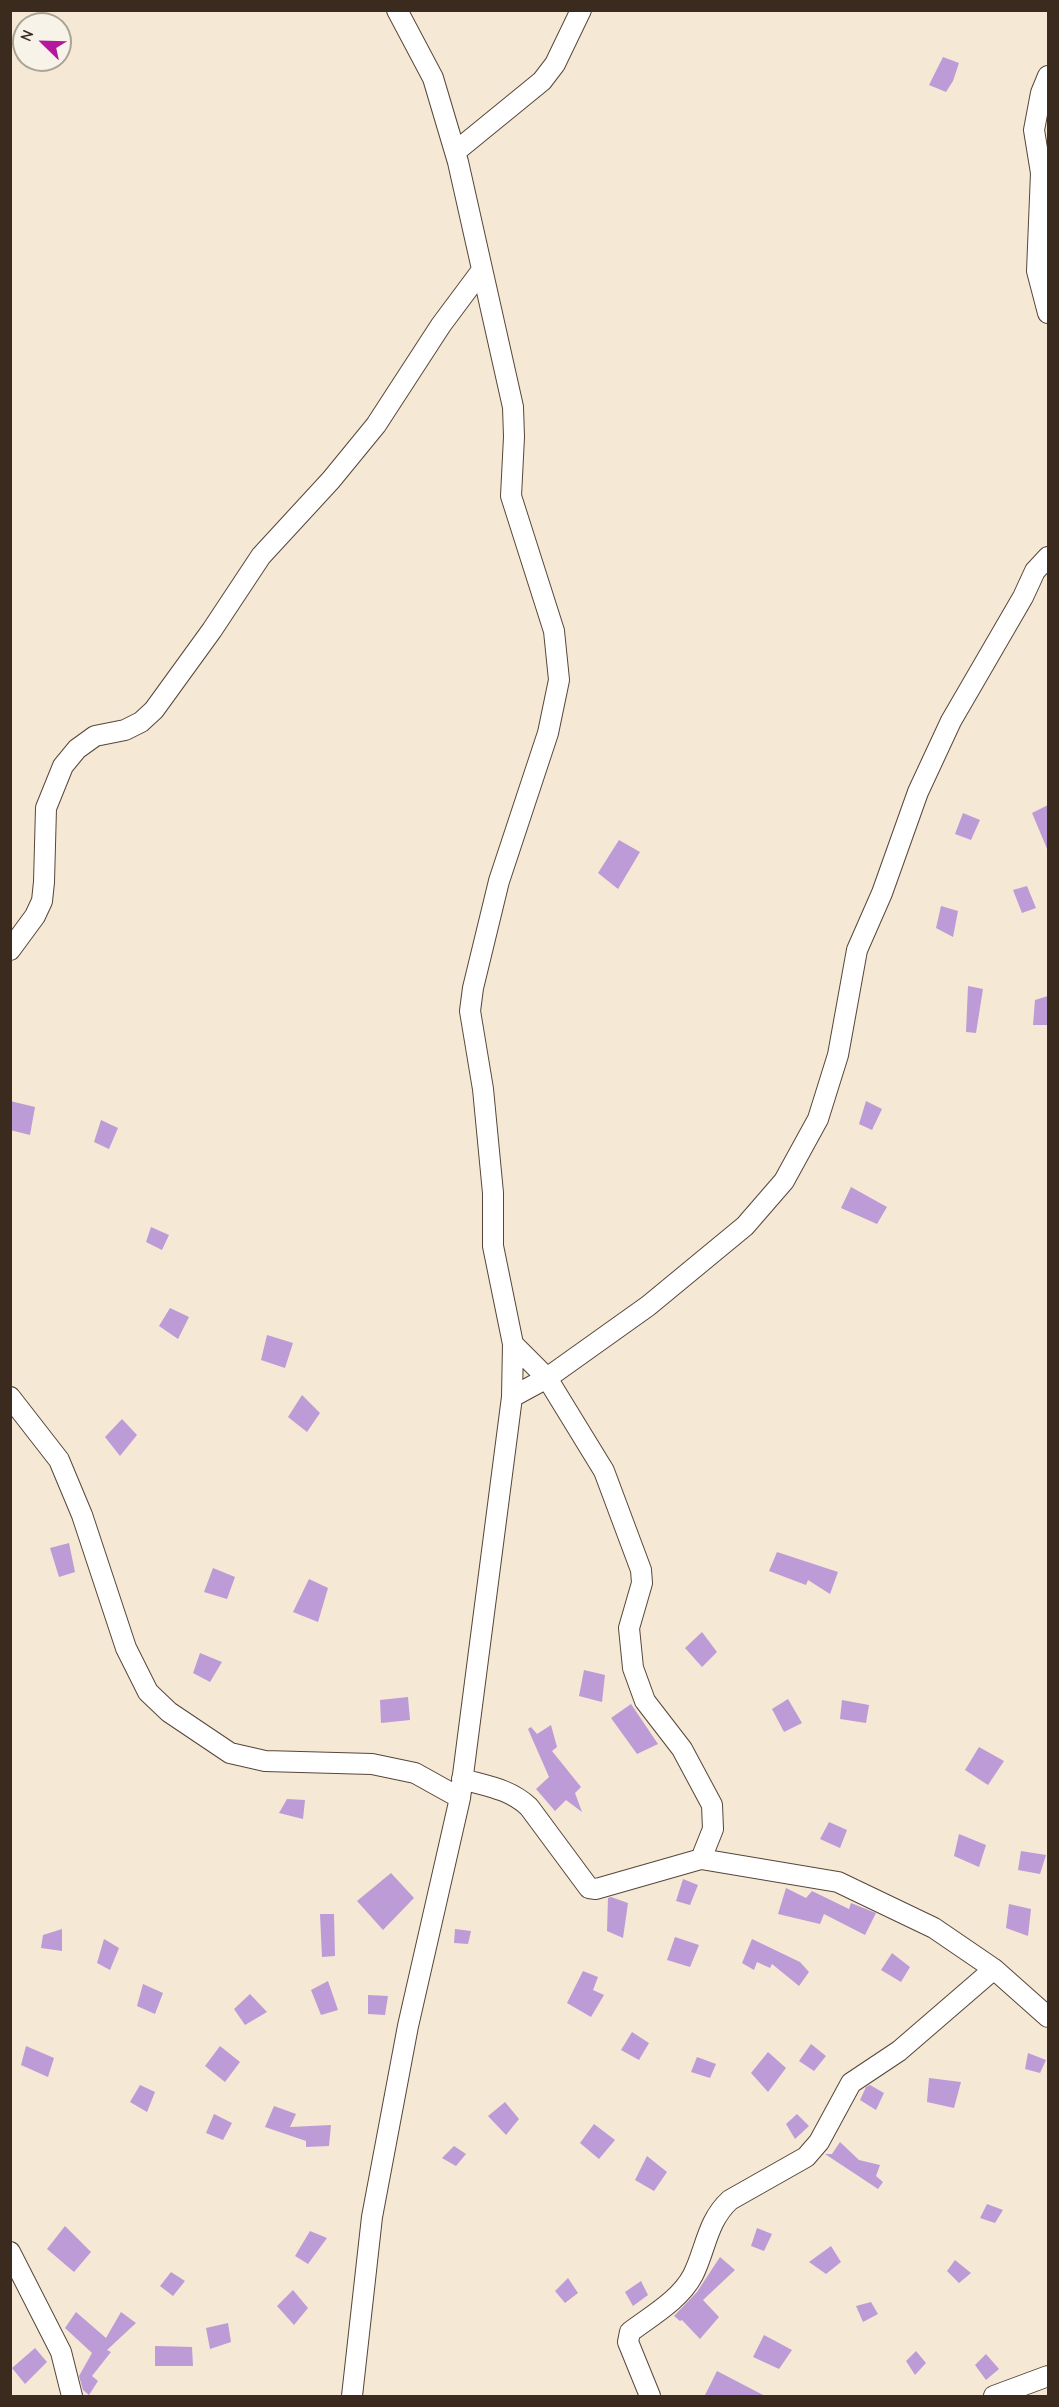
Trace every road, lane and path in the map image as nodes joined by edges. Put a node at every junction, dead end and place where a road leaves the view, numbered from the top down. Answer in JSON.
{"nodes":[{"id":1,"x":397,"y":10,"type":"edge"},
{"id":2,"x":581,"y":10,"type":"edge"},
{"id":3,"x":1048,"y":76,"type":"edge"},
{"id":4,"x":454,"y":152,"type":"junction"},
{"id":5,"x":482,"y":270,"type":"junction"},
{"id":6,"x":1048,"y":313,"type":"edge"},
{"id":7,"x":1048,"y":557,"type":"edge"},
{"id":8,"x":10,"y":950,"type":"edge"},
{"id":9,"x":513,"y":1344,"type":"junction"},
{"id":10,"x":548,"y":1378,"type":"junction"},
{"id":11,"x":10,"y":1397,"type":"edge"},
{"id":12,"x":512,"y":1397,"type":"junction"},
{"id":13,"x":461,"y":1788,"type":"junction"},
{"id":14,"x":701,"y":1858,"type":"junction"},
{"id":15,"x":994,"y":1969,"type":"junction"},
{"id":16,"x":1048,"y":2017,"type":"edge"},
{"id":17,"x":10,"y":2252,"type":"edge"},
{"id":18,"x":1048,"y":2376,"type":"edge"},
{"id":19,"x":72,"y":2397,"type":"edge"},
{"id":20,"x":352,"y":2397,"type":"edge"},
{"id":21,"x":650,"y":2397,"type":"edge"},
{"id":22,"x":994,"y":2397,"type":"edge"}],
"edges":[{"from":1,"to":4,"type":"street"},
{"from":2,"to":4,"type":"street"},
{"from":3,"to":6,"type":"street"},
{"from":4,"to":5,"type":"street"},
{"from":5,"to":8,"type":"street"},
{"from":5,"to":9,"type":"street"},
{"from":7,"to":10,"type":"street"},
{"from":9,"to":10,"type":"street"},
{"from":9,"to":12,"type":"street"},
{"from":10,"to":12,"type":"street"},
{"from":10,"to":14,"type":"street"},
{"from":11,"to":13,"type":"street"},
{"from":12,"to":13,"type":"street"},
{"from":13,"to":14,"type":"street"},
{"from":13,"to":20,"type":"street"},
{"from":14,"to":15,"type":"street"},
{"from":15,"to":16,"type":"street"},
{"from":15,"to":21,"type":"street"},
{"from":17,"to":19,"type":"street"},
{"from":18,"to":22,"type":"street"}]}
